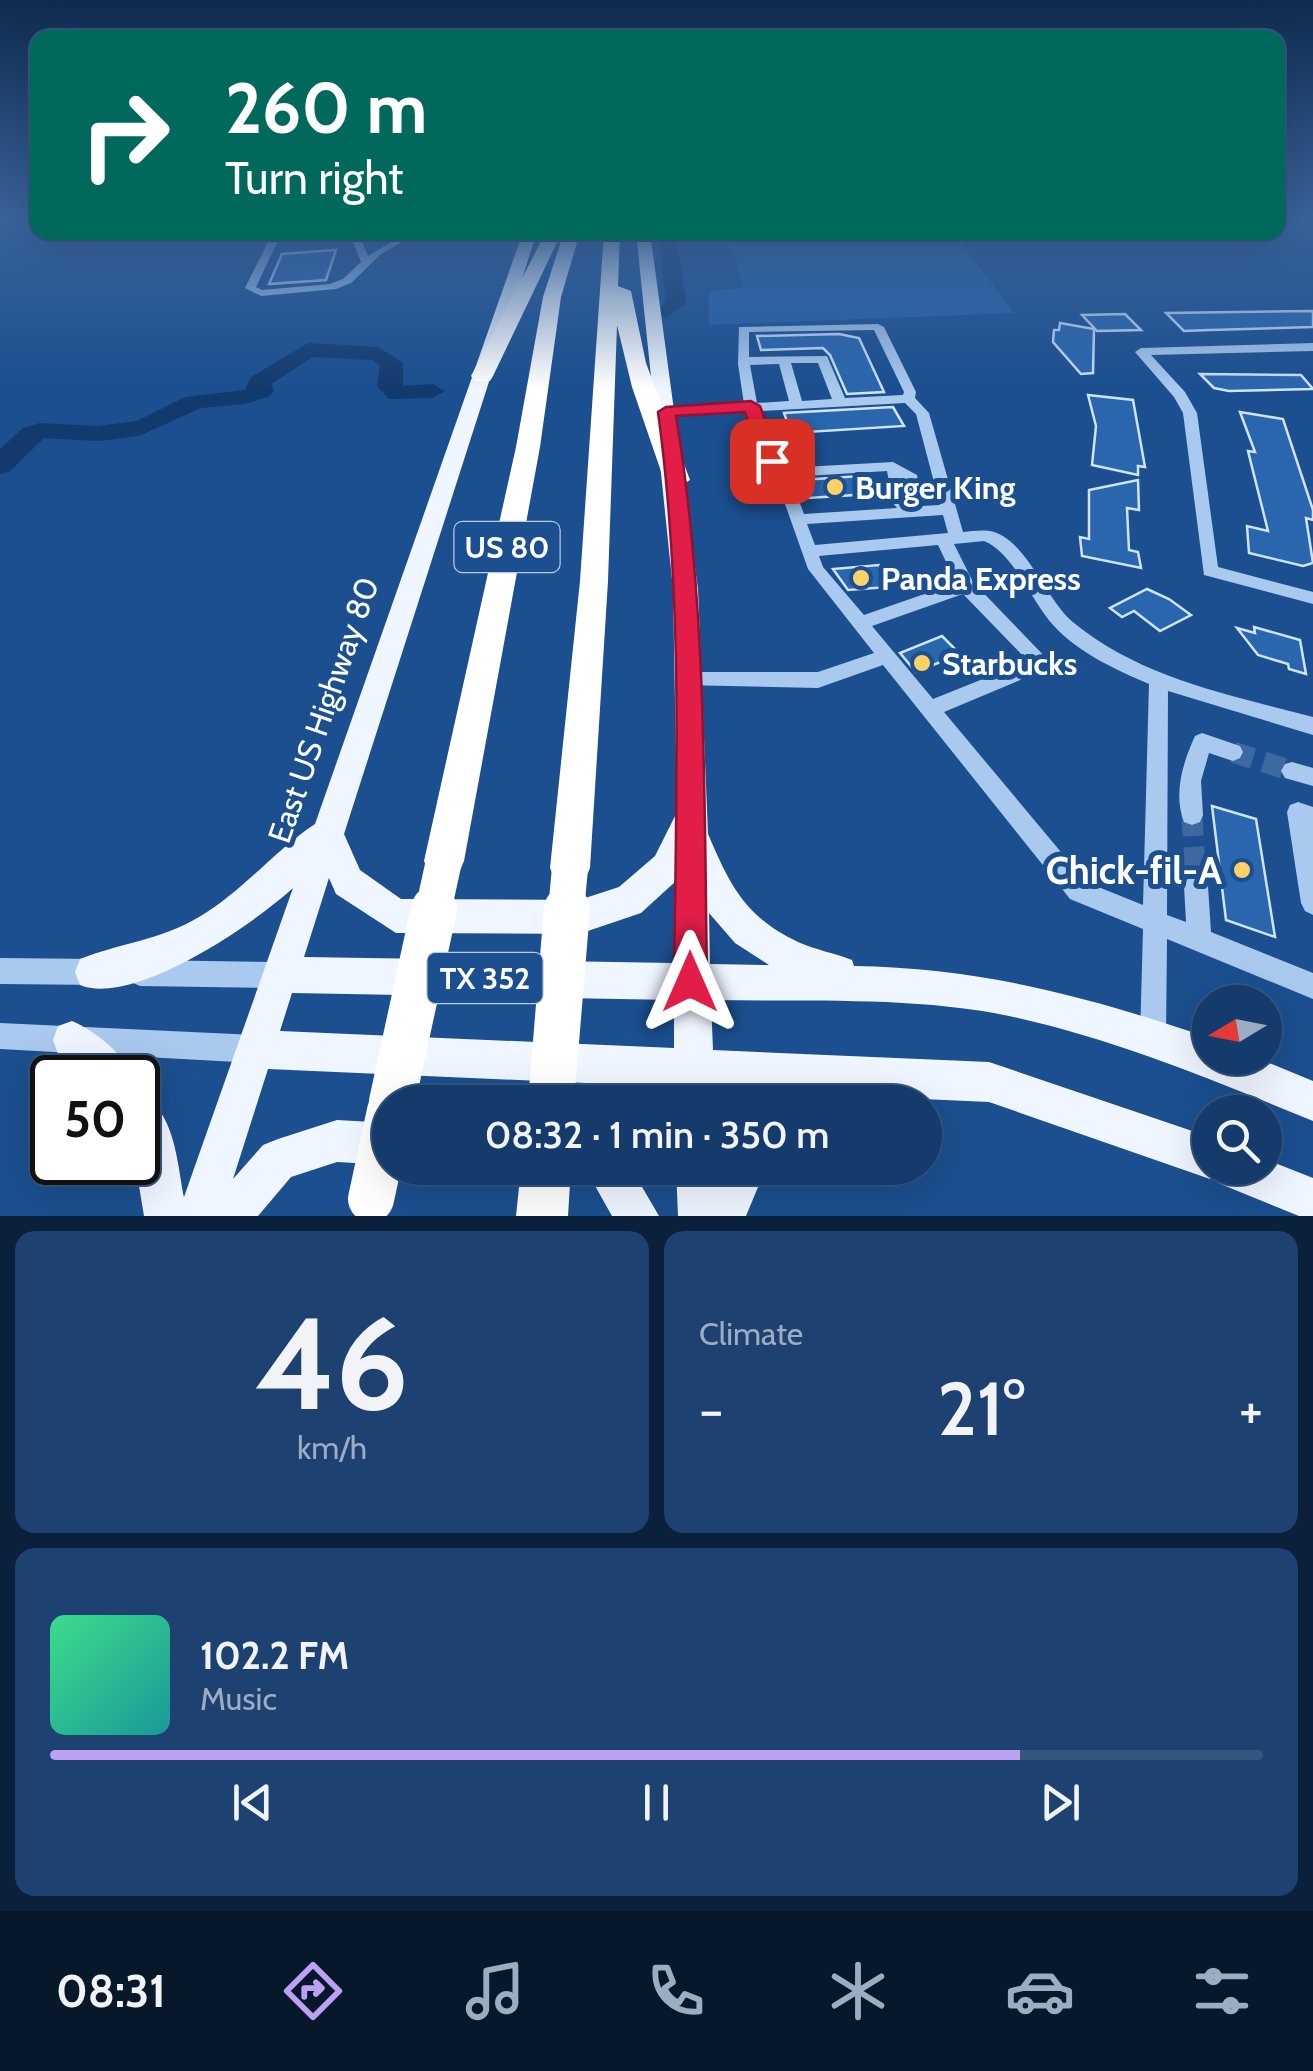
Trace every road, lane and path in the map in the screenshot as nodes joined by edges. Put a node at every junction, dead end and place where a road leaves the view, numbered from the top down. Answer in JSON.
{"nodes":[{"id":1,"x":256,"y":276,"type":"edge"},
{"id":2,"x":352,"y":276,"type":"edge"},
{"id":3,"x":515,"y":276,"type":"edge"},
{"id":4,"x":532,"y":276,"type":"edge"},
{"id":5,"x":558,"y":276,"type":"edge"},
{"id":6,"x":612,"y":276,"type":"edge"},
{"id":7,"x":621,"y":276,"type":"edge"},
{"id":8,"x":649,"y":276,"type":"edge"},
{"id":9,"x":1313,"y":348,"type":"edge"},
{"id":10,"x":784,"y":360,"type":"junction"},
{"id":11,"x":745,"y":361,"type":"junction"},
{"id":12,"x":482,"y":376,"type":"junction"},
{"id":13,"x":908,"y":399,"type":"junction"},
{"id":14,"x":839,"y":400,"type":"junction"},
{"id":15,"x":796,"y":403,"type":"junction"},
{"id":16,"x":751,"y":406,"type":"junction"},
{"id":17,"x":666,"y":412,"type":"junction"},
{"id":18,"x":782,"y":473,"type":"junction"},
{"id":19,"x":677,"y":480,"type":"junction"},
{"id":20,"x":950,"y":510,"type":"junction"},
{"id":21,"x":912,"y":512,"type":"junction"},
{"id":22,"x":798,"y":520,"type":"junction"},
{"id":23,"x":951,"y":539,"type":"junction"},
{"id":24,"x":809,"y":551,"type":"junction"},
{"id":25,"x":966,"y":586,"type":"junction"},
{"id":26,"x":1313,"y":598,"type":"edge"},
{"id":27,"x":860,"y":623,"type":"junction"},
{"id":28,"x":887,"y":656,"type":"junction"},
{"id":29,"x":1159,"y":678,"type":"junction"},
{"id":30,"x":690,"y":680,"type":"junction"},
{"id":31,"x":930,"y":708,"type":"junction"},
{"id":32,"x":1313,"y":726,"type":"edge"},
{"id":33,"x":1233,"y":752,"type":"tunnel mouth"},
{"id":34,"x":690,"y":810,"type":"junction"},
{"id":35,"x":1192,"y":815,"type":"tunnel mouth"},
{"id":36,"x":1313,"y":817,"type":"edge"},
{"id":37,"x":326,"y":833,"type":"junction"},
{"id":38,"x":1196,"y":886,"type":"tunnel mouth"},
{"id":39,"x":1313,"y":903,"type":"edge"},
{"id":40,"x":1155,"y":925,"type":"junction"},
{"id":41,"x":1199,"y":942,"type":"junction"},
{"id":42,"x":0,"y":971,"type":"edge"},
{"id":43,"x":92,"y":972,"type":"junction"},
{"id":44,"x":279,"y":975,"type":"junction"},
{"id":45,"x":690,"y":982,"type":"junction"},
{"id":46,"x":892,"y":985,"type":"junction"},
{"id":47,"x":1313,"y":986,"type":"edge"},
{"id":48,"x":0,"y":1036,"type":"edge"},
{"id":49,"x":1153,"y":1038,"type":"junction"},
{"id":50,"x":72,"y":1040,"type":"junction"},
{"id":51,"x":255,"y":1049,"type":"junction"},
{"id":52,"x":1192,"y":1051,"type":"edge"},
{"id":53,"x":89,"y":1055,"type":"edge"},
{"id":54,"x":828,"y":1075,"type":"junction"},
{"id":55,"x":1253,"y":1075,"type":"edge"},
{"id":56,"x":396,"y":1085,"type":"edge"},
{"id":57,"x":552,"y":1085,"type":"edge"},
{"id":58,"x":682,"y":1085,"type":"edge"},
{"id":59,"x":694,"y":1085,"type":"edge"},
{"id":60,"x":706,"y":1085,"type":"edge"},
{"id":61,"x":812,"y":1085,"type":"edge"},
{"id":62,"x":1313,"y":1100,"type":"edge"},
{"id":63,"x":372,"y":1143,"type":"edge"},
{"id":64,"x":1192,"y":1152,"type":"edge"},
{"id":65,"x":160,"y":1185,"type":"edge"},
{"id":66,"x":545,"y":1185,"type":"edge"},
{"id":67,"x":617,"y":1185,"type":"edge"},
{"id":68,"x":699,"y":1185,"type":"edge"},
{"id":69,"x":738,"y":1185,"type":"edge"},
{"id":70,"x":1276,"y":1185,"type":"edge"},
{"id":71,"x":1313,"y":1200,"type":"edge"},
{"id":72,"x":166,"y":1216,"type":"edge"},
{"id":73,"x":199,"y":1216,"type":"edge"},
{"id":74,"x":228,"y":1216,"type":"edge"},
{"id":75,"x":542,"y":1216,"type":"edge"},
{"id":76,"x":637,"y":1216,"type":"edge"},
{"id":77,"x":700,"y":1216,"type":"edge"},
{"id":78,"x":724,"y":1216,"type":"edge"}],
"edges":[{"from":1,"to":2,"type":"street"},
{"from":3,"to":12,"type":"main road","name":"East US Highway 80"},
{"from":4,"to":12,"type":"highway"},
{"from":5,"to":56,"type":"highway","number":"US 80","bridge":true},
{"from":6,"to":57,"type":"highway","number":"US 80","bridge":true},
{"from":7,"to":19,"type":"highway"},
{"from":8,"to":17,"type":"main road"},
{"from":9,"to":26,"type":"street"},
{"from":10,"to":11,"type":"street"},
{"from":10,"to":14,"type":"street"},
{"from":10,"to":15,"type":"street"},
{"from":11,"to":13,"type":"street"},
{"from":11,"to":16,"type":"street"},
{"from":12,"to":37,"type":"main road","name":"East US Highway 80"},
{"from":13,"to":14,"type":"street"},
{"from":13,"to":20,"type":"street"},
{"from":14,"to":15,"type":"street"},
{"from":15,"to":16,"type":"street"},
{"from":16,"to":17,"type":"street"},
{"from":16,"to":18,"type":"street"},
{"from":17,"to":19,"type":"main road"},
{"from":18,"to":21,"type":"street"},
{"from":18,"to":22,"type":"street"},
{"from":19,"to":30,"type":"main road"},
{"from":20,"to":21,"type":"street"},
{"from":20,"to":23,"type":"street"},
{"from":21,"to":22,"type":"street"},
{"from":22,"to":24,"type":"street"},
{"from":23,"to":24,"type":"street"},
{"from":23,"to":25,"type":"street"},
{"from":23,"to":29,"type":"street"},
{"from":24,"to":27,"type":"street"},
{"from":25,"to":27,"type":"street"},
{"from":25,"to":31,"type":"street"},
{"from":27,"to":28,"type":"street"},
{"from":28,"to":30,"type":"street"},
{"from":28,"to":31,"type":"street"},
{"from":29,"to":32,"type":"street"},
{"from":29,"to":40,"type":"street"},
{"from":30,"to":34,"type":"main road"},
{"from":31,"to":40,"type":"street"},
{"from":33,"to":35,"type":"street"},
{"from":34,"to":37,"type":"main road"},
{"from":34,"to":45,"type":"main road"},
{"from":34,"to":46,"type":"main road"},
{"from":36,"to":39,"type":"street"},
{"from":37,"to":43,"type":"main road"},
{"from":37,"to":44,"type":"main road","name":"East US Highway 80"},
{"from":38,"to":41,"type":"street"},
{"from":40,"to":41,"type":"street"},
{"from":40,"to":49,"type":"street"},
{"from":41,"to":47,"type":"street"},
{"from":42,"to":43,"type":"street"},
{"from":43,"to":44,"type":"street"},
{"from":44,"to":45,"type":"main road","number":"TX 352"},
{"from":44,"to":51,"type":"main road","name":"East US Highway 80"},
{"from":45,"to":46,"type":"main road","number":"TX 352"},
{"from":45,"to":59,"type":"main road"},
{"from":46,"to":49,"type":"main road","number":"TX 352"},
{"from":48,"to":50,"type":"street"},
{"from":49,"to":52,"type":"main road","number":"TX 352"},
{"from":50,"to":51,"type":"street"},
{"from":50,"to":53,"type":"main road"},
{"from":51,"to":58,"type":"main road"},
{"from":51,"to":73,"type":"main road","name":"East US Highway 80"},
{"from":54,"to":60,"type":"main road"},
{"from":54,"to":61,"type":"main road"},
{"from":54,"to":64,"type":"main road"},
{"from":55,"to":62,"type":"main road","number":"TX 352"},
{"from":63,"to":74,"type":"main road"},
{"from":65,"to":72,"type":"main road"},
{"from":66,"to":75,"type":"highway"},
{"from":67,"to":76,"type":"main road"},
{"from":68,"to":77,"type":"main road"},
{"from":69,"to":78,"type":"main road"},
{"from":70,"to":71,"type":"main road"}]}
